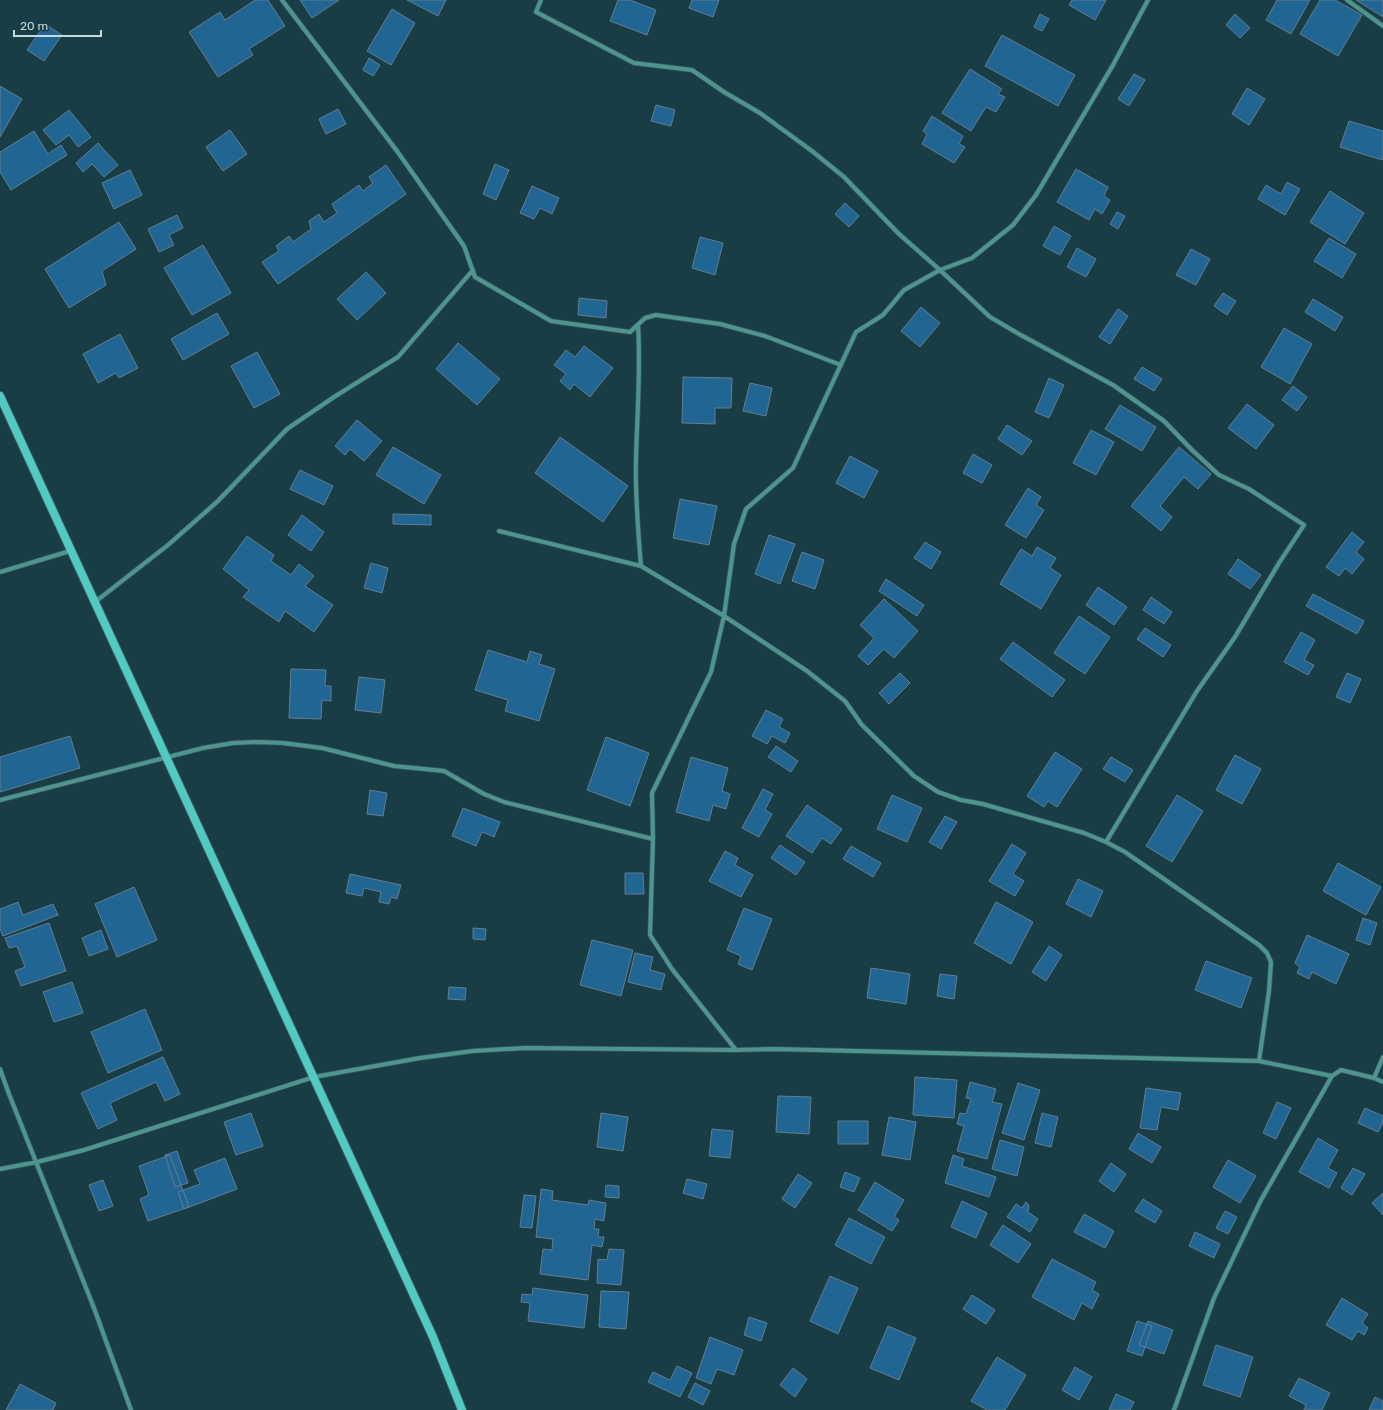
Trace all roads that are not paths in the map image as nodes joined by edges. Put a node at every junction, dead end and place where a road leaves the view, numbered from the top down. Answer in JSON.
{"nodes":[{"id":1,"x":282,"y":0,"type":"edge"},
{"id":2,"x":541,"y":0,"type":"edge"},
{"id":3,"x":1148,"y":0,"type":"edge"},
{"id":4,"x":1348,"y":0,"type":"edge"},
{"id":5,"x":1383,"y":26,"type":"edge"},
{"id":6,"x":472,"y":270,"type":"junction"},
{"id":7,"x":940,"y":270,"type":"junction"},
{"id":8,"x":638,"y":325,"type":"junction"},
{"id":9,"x":841,"y":365,"type":"junction"},
{"id":10,"x":0,"y":396,"type":"edge"},
{"id":11,"x":499,"y":531,"type":"dead end"},
{"id":12,"x":70,"y":551,"type":"junction"},
{"id":13,"x":641,"y":566,"type":"junction"},
{"id":14,"x":0,"y":572,"type":"edge"},
{"id":15,"x":95,"y":602,"type":"junction"},
{"id":16,"x":724,"y":616,"type":"junction"},
{"id":17,"x":166,"y":757,"type":"junction"},
{"id":18,"x":0,"y":800,"type":"edge"},
{"id":19,"x":654,"y":839,"type":"junction"},
{"id":20,"x":1106,"y":842,"type":"junction"},
{"id":21,"x":736,"y":1050,"type":"junction"},
{"id":22,"x":1383,"y":1057,"type":"edge"},
{"id":23,"x":1259,"y":1061,"type":"junction"},
{"id":24,"x":0,"y":1069,"type":"edge"},
{"id":25,"x":1332,"y":1076,"type":"junction"},
{"id":26,"x":314,"y":1077,"type":"junction"},
{"id":27,"x":1374,"y":1078,"type":"junction"},
{"id":28,"x":1383,"y":1082,"type":"edge"},
{"id":29,"x":37,"y":1162,"type":"junction"},
{"id":30,"x":0,"y":1169,"type":"edge"},
{"id":31,"x":131,"y":1410,"type":"edge"},
{"id":32,"x":462,"y":1410,"type":"edge"},
{"id":33,"x":1174,"y":1410,"type":"edge"}],
"edges":[{"from":1,"to":6,"type":"street"},
{"from":2,"to":7,"type":"street"},
{"from":3,"to":7,"type":"street"},
{"from":4,"to":5,"type":"street"},
{"from":6,"to":8,"type":"street"},
{"from":6,"to":15,"type":"street"},
{"from":7,"to":9,"type":"street"},
{"from":7,"to":20,"type":"street"},
{"from":8,"to":9,"type":"street"},
{"from":8,"to":13,"type":"street"},
{"from":9,"to":16,"type":"street"},
{"from":10,"to":12,"type":"street"},
{"from":11,"to":13,"type":"street"},
{"from":12,"to":14,"type":"street"},
{"from":12,"to":15,"type":"street"},
{"from":13,"to":16,"type":"street"},
{"from":15,"to":17,"type":"street"},
{"from":16,"to":19,"type":"street"},
{"from":16,"to":20,"type":"street"},
{"from":17,"to":18,"type":"street"},
{"from":17,"to":19,"type":"street"},
{"from":17,"to":26,"type":"street"},
{"from":19,"to":21,"type":"street"},
{"from":20,"to":23,"type":"street"},
{"from":21,"to":23,"type":"street"},
{"from":21,"to":26,"type":"street"},
{"from":22,"to":27,"type":"street"},
{"from":23,"to":25,"type":"street"},
{"from":24,"to":29,"type":"street"},
{"from":25,"to":27,"type":"street"},
{"from":25,"to":33,"type":"street"},
{"from":26,"to":29,"type":"street"},
{"from":26,"to":32,"type":"street"},
{"from":27,"to":28,"type":"street"},
{"from":29,"to":30,"type":"street"},
{"from":29,"to":31,"type":"street"}]}
